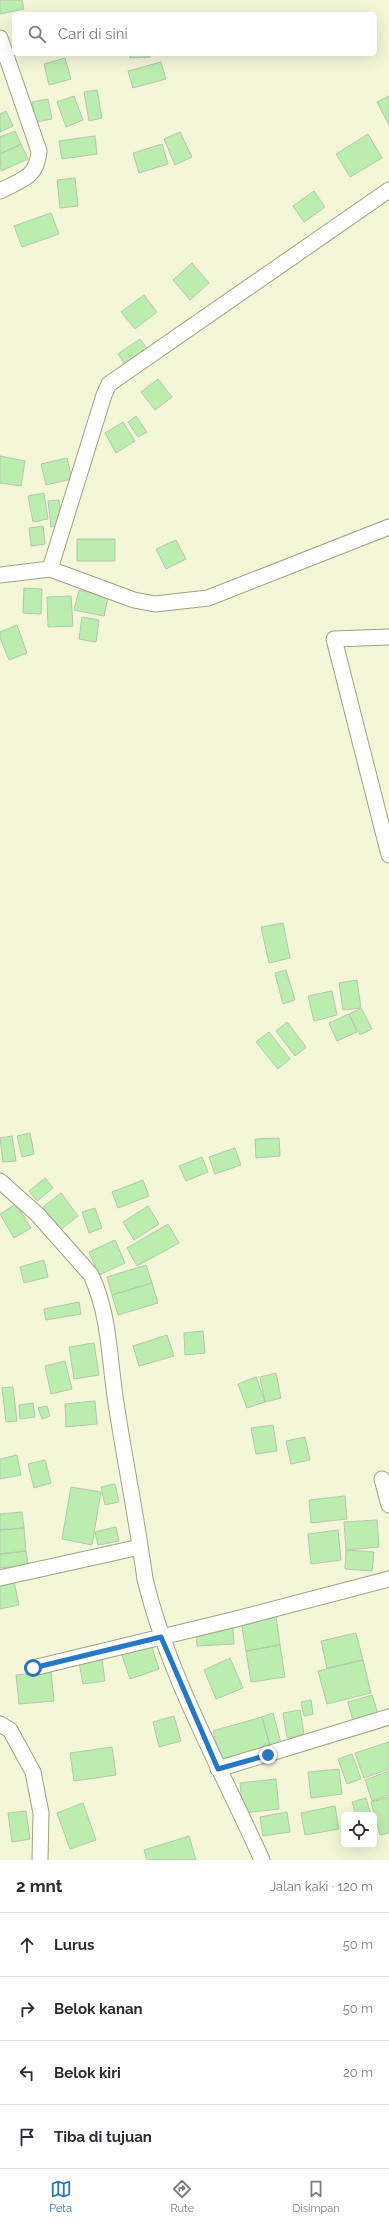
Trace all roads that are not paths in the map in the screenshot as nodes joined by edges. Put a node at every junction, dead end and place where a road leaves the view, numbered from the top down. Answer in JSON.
{"nodes":[{"id":1,"x":0,"y":38,"type":"edge"},
{"id":2,"x":389,"y":190,"type":"edge"},
{"id":3,"x":0,"y":191,"type":"edge"},
{"id":4,"x":389,"y":528,"type":"edge"},
{"id":5,"x":50,"y":569,"type":"junction"},
{"id":6,"x":0,"y":575,"type":"edge"},
{"id":7,"x":389,"y":637,"type":"edge"},
{"id":8,"x":386,"y":833,"type":"edge"},
{"id":9,"x":389,"y":855,"type":"edge"},
{"id":10,"x":0,"y":1181,"type":"edge"},
{"id":11,"x":382,"y":1479,"type":"dead end"},
{"id":12,"x":389,"y":1505,"type":"edge"},
{"id":13,"x":140,"y":1547,"type":"junction"},
{"id":14,"x":0,"y":1578,"type":"edge"},
{"id":15,"x":389,"y":1579,"type":"edge"},
{"id":16,"x":161,"y":1637,"type":"junction"},
{"id":17,"x":33,"y":1668,"type":"dead end"},
{"id":18,"x":389,"y":1717,"type":"edge"},
{"id":19,"x":0,"y":1724,"type":"edge"},
{"id":20,"x":218,"y":1769,"type":"junction"},
{"id":21,"x":40,"y":1860,"type":"edge"},
{"id":22,"x":262,"y":1860,"type":"edge"}],
"edges":[{"from":1,"to":3,"type":"street"},
{"from":2,"to":5,"type":"street"},
{"from":4,"to":5,"type":"street"},
{"from":5,"to":6,"type":"street"},
{"from":7,"to":8,"type":"street"},
{"from":8,"to":9,"type":"street"},
{"from":10,"to":13,"type":"street"},
{"from":11,"to":12,"type":"street"},
{"from":13,"to":14,"type":"street"},
{"from":13,"to":16,"type":"street"},
{"from":15,"to":16,"type":"street"},
{"from":16,"to":17,"type":"street"},
{"from":16,"to":20,"type":"street"},
{"from":18,"to":20,"type":"street"},
{"from":19,"to":21,"type":"street"},
{"from":20,"to":22,"type":"street"}]}
